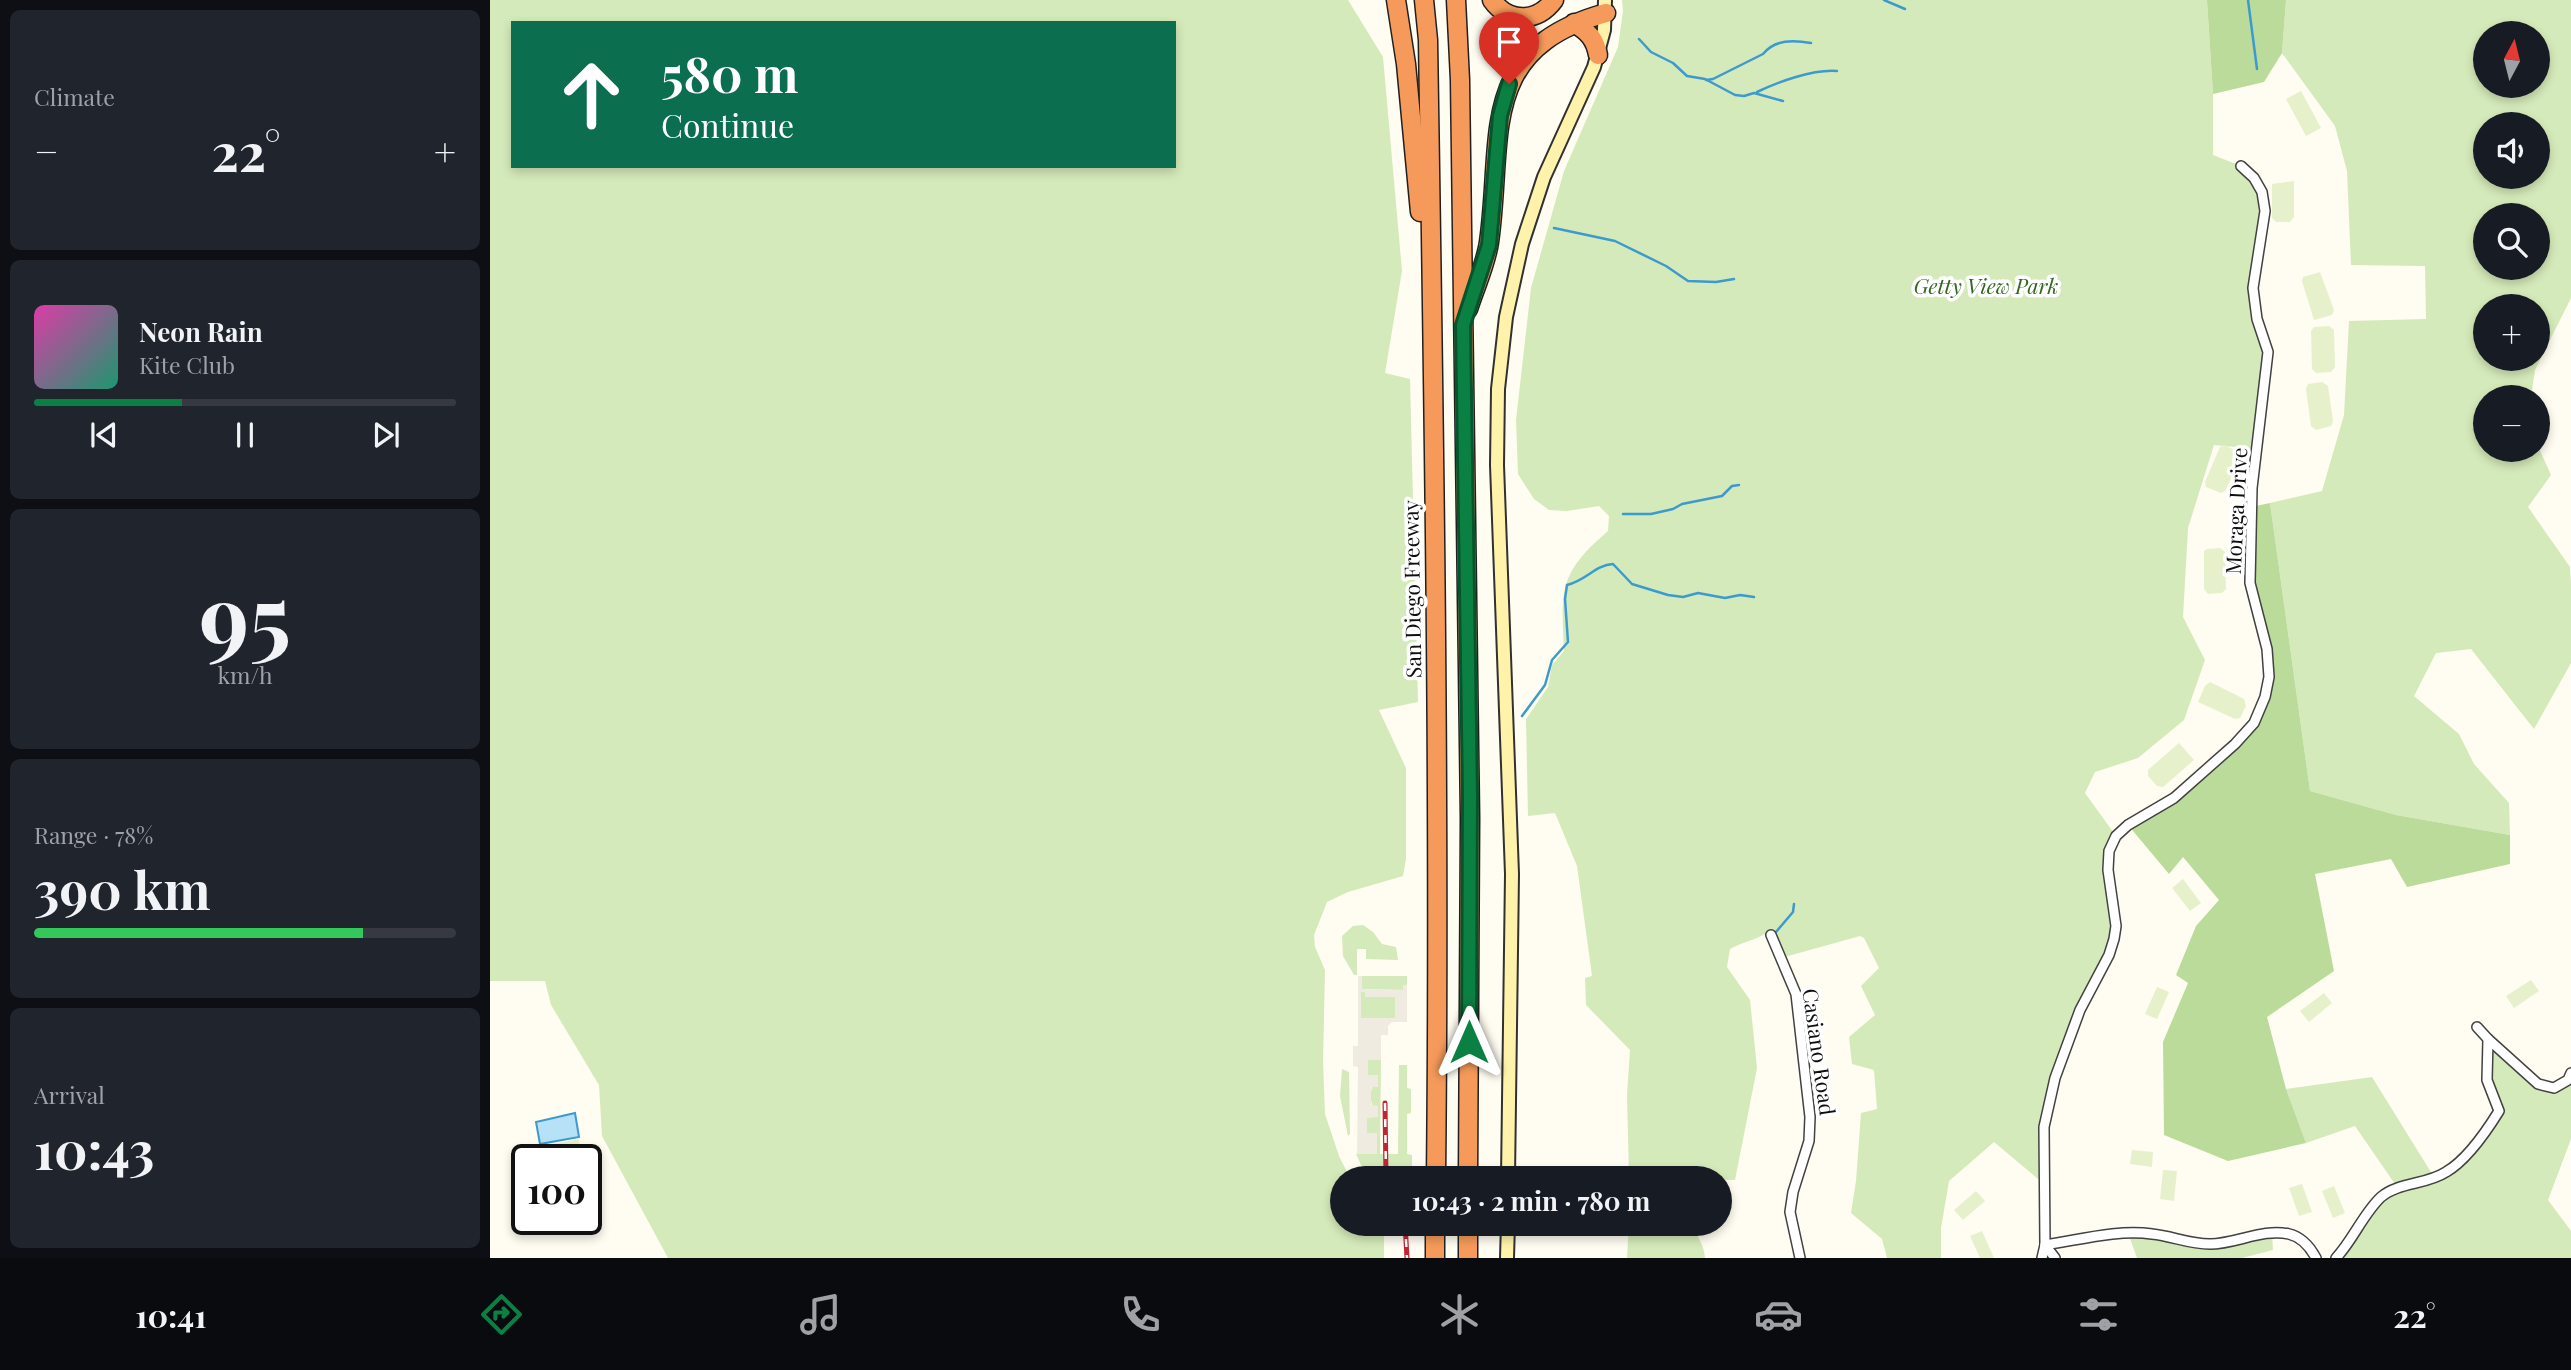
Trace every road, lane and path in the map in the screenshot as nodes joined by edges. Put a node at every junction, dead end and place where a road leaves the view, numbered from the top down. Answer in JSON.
{"nodes":[{"id":1,"x":1396,"y":0,"type":"edge"},
{"id":2,"x":1424,"y":0,"type":"edge"},
{"id":3,"x":1434,"y":0,"type":"edge"},
{"id":4,"x":1443,"y":0,"type":"edge"},
{"id":5,"x":1456,"y":0,"type":"edge"},
{"id":6,"x":1492,"y":0,"type":"edge"},
{"id":7,"x":1554,"y":0,"type":"edge"},
{"id":8,"x":1606,"y":7,"type":"edge"},
{"id":9,"x":1574,"y":23,"type":"junction"},
{"id":10,"x":1598,"y":55,"type":"junction"},
{"id":11,"x":1460,"y":80,"type":"junction"},
{"id":12,"x":1430,"y":159,"type":"junction"},
{"id":13,"x":2241,"y":166,"type":"dead end"},
{"id":14,"x":1463,"y":325,"type":"junction"},
{"id":15,"x":1431,"y":333,"type":"junction"},
{"id":16,"x":1771,"y":936,"type":"dead end"},
{"id":17,"x":2477,"y":1027,"type":"dead end"},
{"id":18,"x":2488,"y":1039,"type":"junction"},
{"id":19,"x":2571,"y":1073,"type":"edge"},
{"id":20,"x":1436,"y":1166,"type":"edge"},
{"id":21,"x":1468,"y":1166,"type":"edge"},
{"id":22,"x":1508,"y":1166,"type":"edge"},
{"id":23,"x":1436,"y":1236,"type":"edge"},
{"id":24,"x":1468,"y":1236,"type":"edge"},
{"id":25,"x":1508,"y":1236,"type":"edge"},
{"id":26,"x":2045,"y":1245,"type":"junction"},
{"id":27,"x":1435,"y":1258,"type":"edge"},
{"id":28,"x":1468,"y":1258,"type":"edge"},
{"id":29,"x":1507,"y":1258,"type":"edge"},
{"id":30,"x":1800,"y":1258,"type":"edge"},
{"id":31,"x":2042,"y":1258,"type":"edge"},
{"id":32,"x":2055,"y":1258,"type":"edge"},
{"id":33,"x":2316,"y":1258,"type":"edge"},
{"id":34,"x":2336,"y":1258,"type":"edge"}],
"edges":[{"from":1,"to":15,"type":"highway"},
{"from":2,"to":12,"type":"highway","name":"San Diego Freeway"},
{"from":3,"to":12,"type":"highway"},
{"from":4,"to":11,"type":"highway"},
{"from":5,"to":11,"type":"highway"},
{"from":6,"to":7,"type":"highway"},
{"from":8,"to":9,"type":"highway"},
{"from":8,"to":10,"type":"main road"},
{"from":9,"to":10,"type":"highway"},
{"from":9,"to":14,"type":"highway"},
{"from":10,"to":22,"type":"main road"},
{"from":11,"to":14,"type":"highway"},
{"from":12,"to":15,"type":"highway","name":"San Diego Freeway"},
{"from":13,"to":26,"type":"street","name":"Moraga Drive"},
{"from":14,"to":21,"type":"highway"},
{"from":15,"to":20,"type":"highway","name":"San Diego Freeway"},
{"from":16,"to":30,"type":"street","name":"Casiano Road"},
{"from":17,"to":18,"type":"street"},
{"from":18,"to":19,"type":"street"},
{"from":18,"to":34,"type":"street"},
{"from":23,"to":27,"type":"highway"},
{"from":24,"to":28,"type":"highway"},
{"from":25,"to":29,"type":"main road"},
{"from":26,"to":31,"type":"street","name":"Moraga Drive"},
{"from":26,"to":32,"type":"street"},
{"from":26,"to":33,"type":"street"}]}
